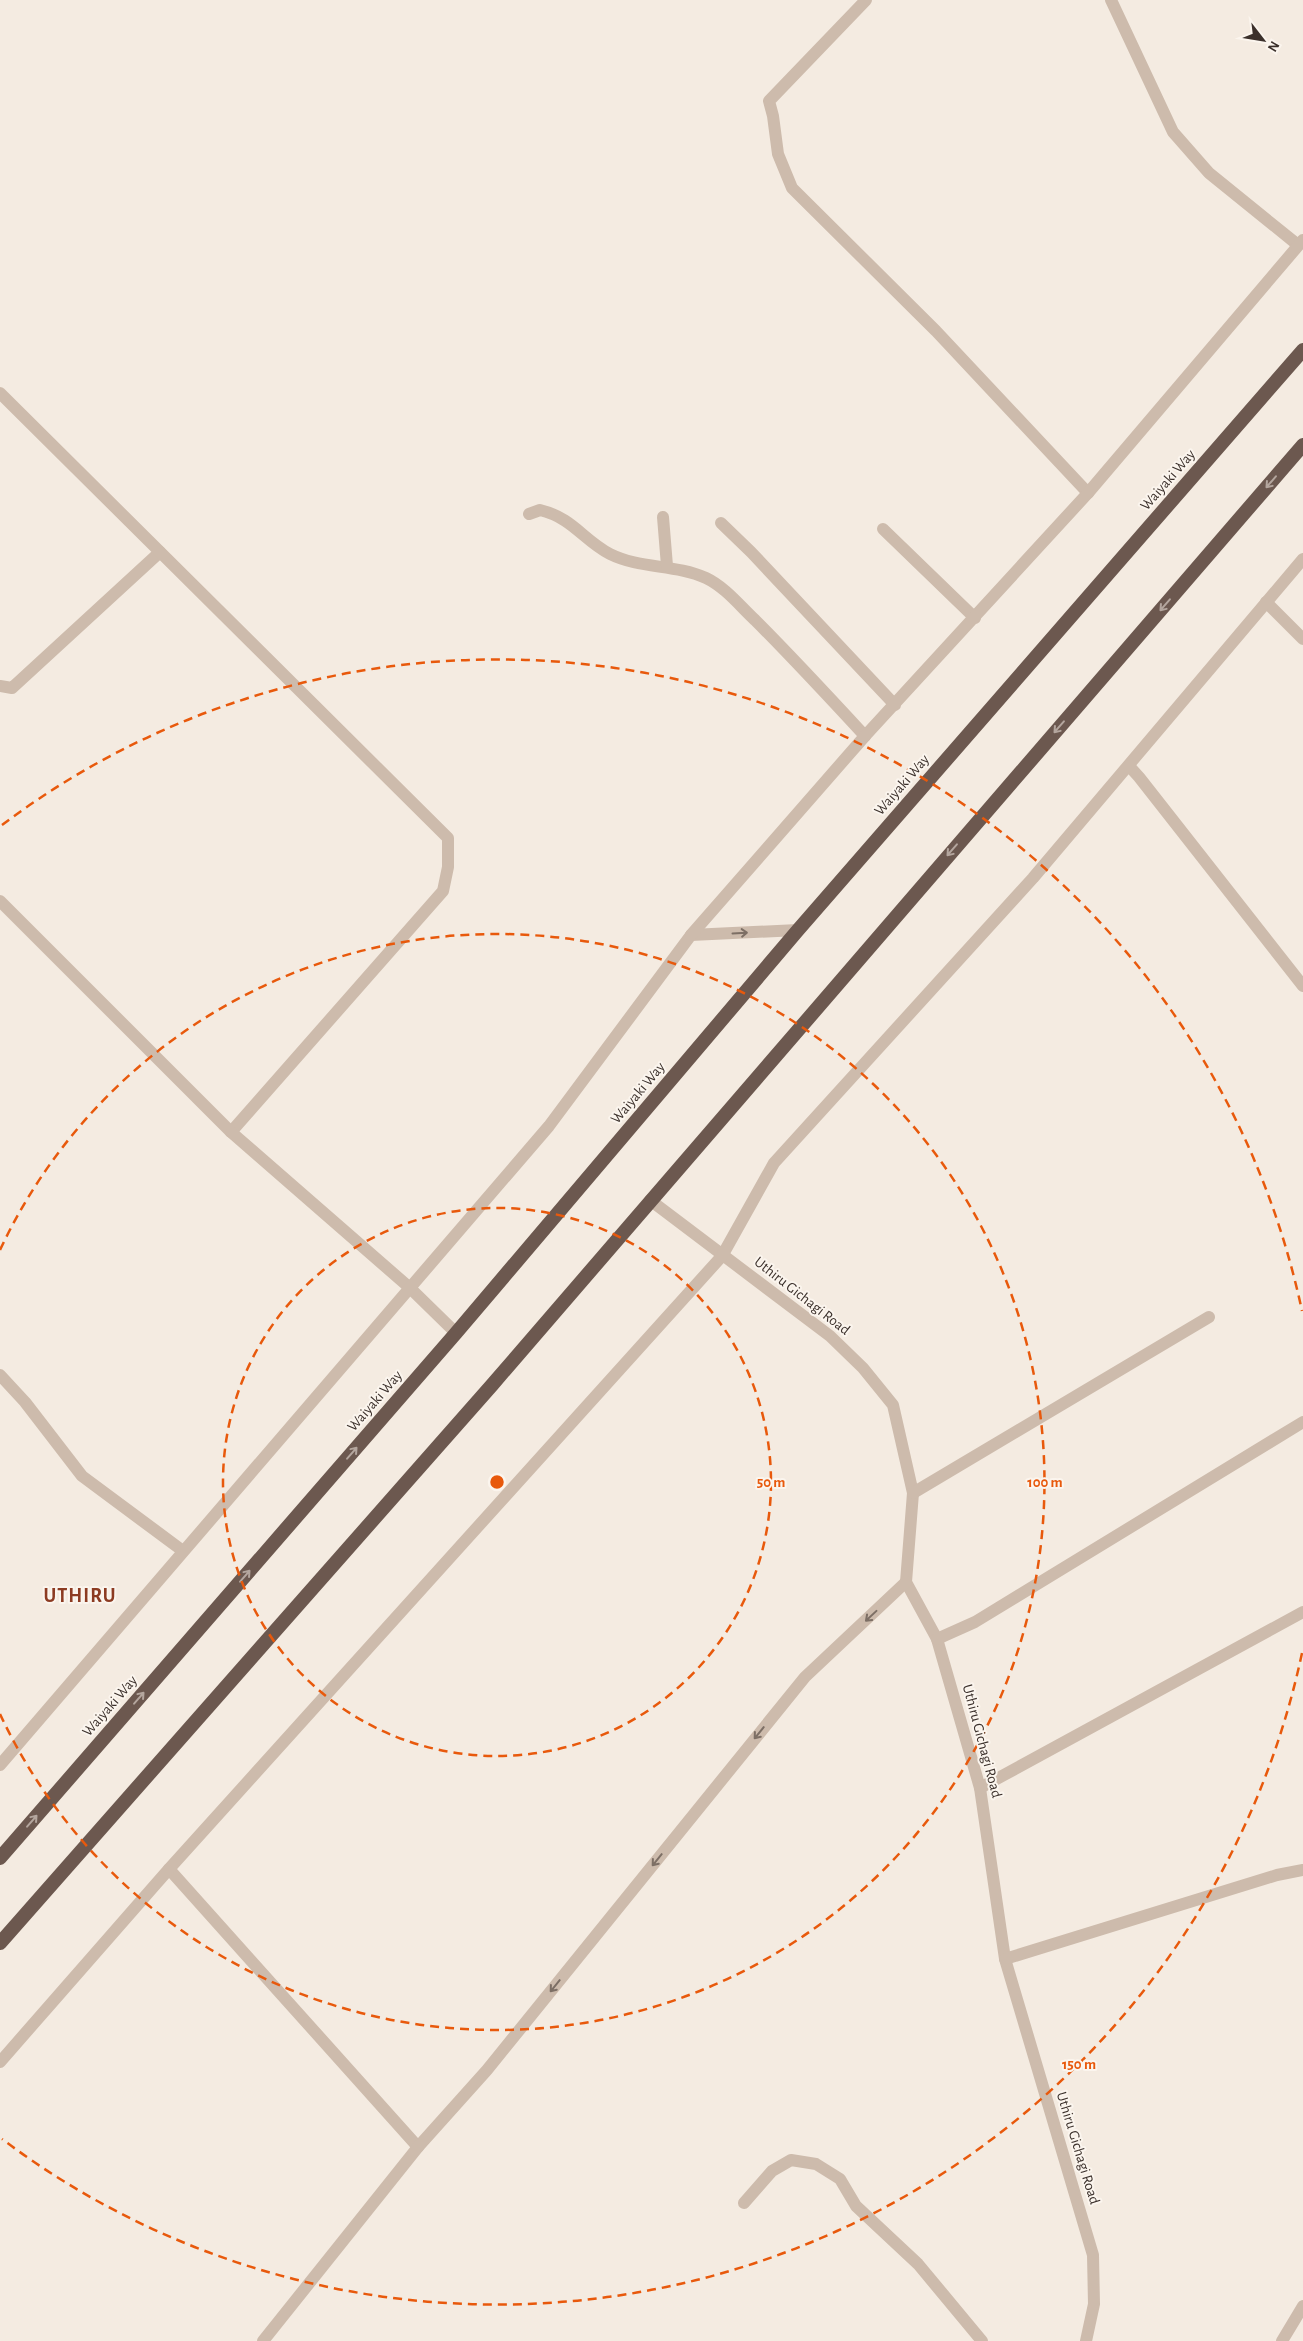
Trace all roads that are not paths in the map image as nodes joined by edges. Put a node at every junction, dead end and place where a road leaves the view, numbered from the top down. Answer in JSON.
{"nodes":[{"id":1,"x":866,"y":0,"type":"edge"},
{"id":2,"x":1111,"y":0,"type":"edge"},
{"id":3,"x":1301,"y":242,"type":"edge"},
{"id":4,"x":1303,"y":350,"type":"edge"},
{"id":5,"x":0,"y":394,"type":"edge"},
{"id":6,"x":1303,"y":445,"type":"edge"},
{"id":7,"x":1088,"y":493,"type":"junction"},
{"id":8,"x":529,"y":514,"type":"dead end"},
{"id":9,"x":663,"y":517,"type":"dead end"},
{"id":10,"x":721,"y":523,"type":"dead end"},
{"id":11,"x":883,"y":529,"type":"dead end"},
{"id":12,"x":160,"y":552,"type":"junction"},
{"id":13,"x":1303,"y":559,"type":"edge"},
{"id":14,"x":667,"y":566,"type":"junction"},
{"id":15,"x":1266,"y":602,"type":"junction"},
{"id":16,"x":974,"y":618,"type":"junction"},
{"id":17,"x":1303,"y":639,"type":"edge"},
{"id":18,"x":0,"y":686,"type":"edge"},
{"id":19,"x":895,"y":705,"type":"junction"},
{"id":20,"x":864,"y":736,"type":"junction"},
{"id":21,"x":1129,"y":766,"type":"junction"},
{"id":22,"x":0,"y":901,"type":"edge"},
{"id":23,"x":798,"y":930,"type":"junction"},
{"id":24,"x":692,"y":935,"type":"junction"},
{"id":25,"x":1303,"y":986,"type":"edge"},
{"id":26,"x":231,"y":1132,"type":"junction"},
{"id":27,"x":650,"y":1200,"type":"junction"},
{"id":28,"x":722,"y":1256,"type":"junction"},
{"id":29,"x":410,"y":1288,"type":"junction"},
{"id":30,"x":1209,"y":1317,"type":"dead end"},
{"id":31,"x":456,"y":1332,"type":"junction"},
{"id":32,"x":0,"y":1375,"type":"edge"},
{"id":33,"x":1303,"y":1422,"type":"edge"},
{"id":34,"x":913,"y":1493,"type":"junction"},
{"id":35,"x":182,"y":1551,"type":"junction"},
{"id":36,"x":906,"y":1582,"type":"junction"},
{"id":37,"x":1303,"y":1612,"type":"edge"},
{"id":38,"x":937,"y":1640,"type":"junction"},
{"id":39,"x":3,"y":1757,"type":"edge"},
{"id":40,"x":980,"y":1788,"type":"junction"},
{"id":41,"x":0,"y":1858,"type":"edge"},
{"id":42,"x":169,"y":1869,"type":"junction"},
{"id":43,"x":1303,"y":1870,"type":"edge"},
{"id":44,"x":0,"y":1943,"type":"edge"},
{"id":45,"x":1005,"y":1960,"type":"junction"},
{"id":46,"x":0,"y":2062,"type":"edge"},
{"id":47,"x":418,"y":2147,"type":"junction"},
{"id":48,"x":744,"y":2203,"type":"dead end"},
{"id":49,"x":1303,"y":2306,"type":"edge"},
{"id":50,"x":263,"y":2341,"type":"edge"},
{"id":51,"x":982,"y":2341,"type":"edge"},
{"id":52,"x":1086,"y":2341,"type":"edge"},
{"id":53,"x":1282,"y":2341,"type":"edge"}],
"edges":[{"from":1,"to":7,"type":"street"},
{"from":2,"to":3,"type":"street"},
{"from":3,"to":7,"type":"street"},
{"from":4,"to":23,"type":"highway","name":"Waiyaki Way"},
{"from":5,"to":12,"type":"street"},
{"from":6,"to":27,"type":"highway","one_way":true},
{"from":7,"to":16,"type":"street"},
{"from":8,"to":14,"type":"street"},
{"from":9,"to":14,"type":"street"},
{"from":10,"to":19,"type":"street"},
{"from":11,"to":16,"type":"street"},
{"from":12,"to":18,"type":"street"},
{"from":12,"to":26,"type":"street"},
{"from":13,"to":15,"type":"street"},
{"from":14,"to":20,"type":"street"},
{"from":15,"to":17,"type":"street"},
{"from":15,"to":21,"type":"street"},
{"from":16,"to":19,"type":"street"},
{"from":19,"to":20,"type":"street"},
{"from":20,"to":24,"type":"street"},
{"from":21,"to":25,"type":"street"},
{"from":21,"to":28,"type":"street"},
{"from":22,"to":26,"type":"street"},
{"from":24,"to":23,"type":"street","one_way":true},
{"from":23,"to":31,"type":"highway","name":"Waiyaki Way"},
{"from":24,"to":29,"type":"street"},
{"from":26,"to":29,"type":"street"},
{"from":27,"to":28,"type":"street","name":"Uthiru Gichagi Road"},
{"from":27,"to":44,"type":"highway"},
{"from":28,"to":34,"type":"street","name":"Uthiru Gichagi Road"},
{"from":28,"to":42,"type":"street"},
{"from":29,"to":31,"type":"street"},
{"from":29,"to":35,"type":"street"},
{"from":30,"to":34,"type":"street"},
{"from":41,"to":31,"type":"highway","name":"Waiyaki Way","one_way":true},
{"from":32,"to":35,"type":"street"},
{"from":33,"to":38,"type":"street"},
{"from":34,"to":36,"type":"street","name":"Uthiru Gichagi Road"},
{"from":35,"to":39,"type":"street"},
{"from":36,"to":38,"type":"street","name":"Uthiru Gichagi Road"},
{"from":36,"to":47,"type":"street","one_way":true},
{"from":37,"to":40,"type":"street"},
{"from":38,"to":40,"type":"street","name":"Uthiru Gichagi Road"},
{"from":40,"to":45,"type":"street","name":"Uthiru Gichagi Road"},
{"from":42,"to":46,"type":"street"},
{"from":42,"to":47,"type":"street"},
{"from":43,"to":45,"type":"street"},
{"from":45,"to":52,"type":"street","name":"Uthiru Gichagi Road"},
{"from":47,"to":50,"type":"street"},
{"from":48,"to":51,"type":"street"},
{"from":49,"to":53,"type":"street"}]}
